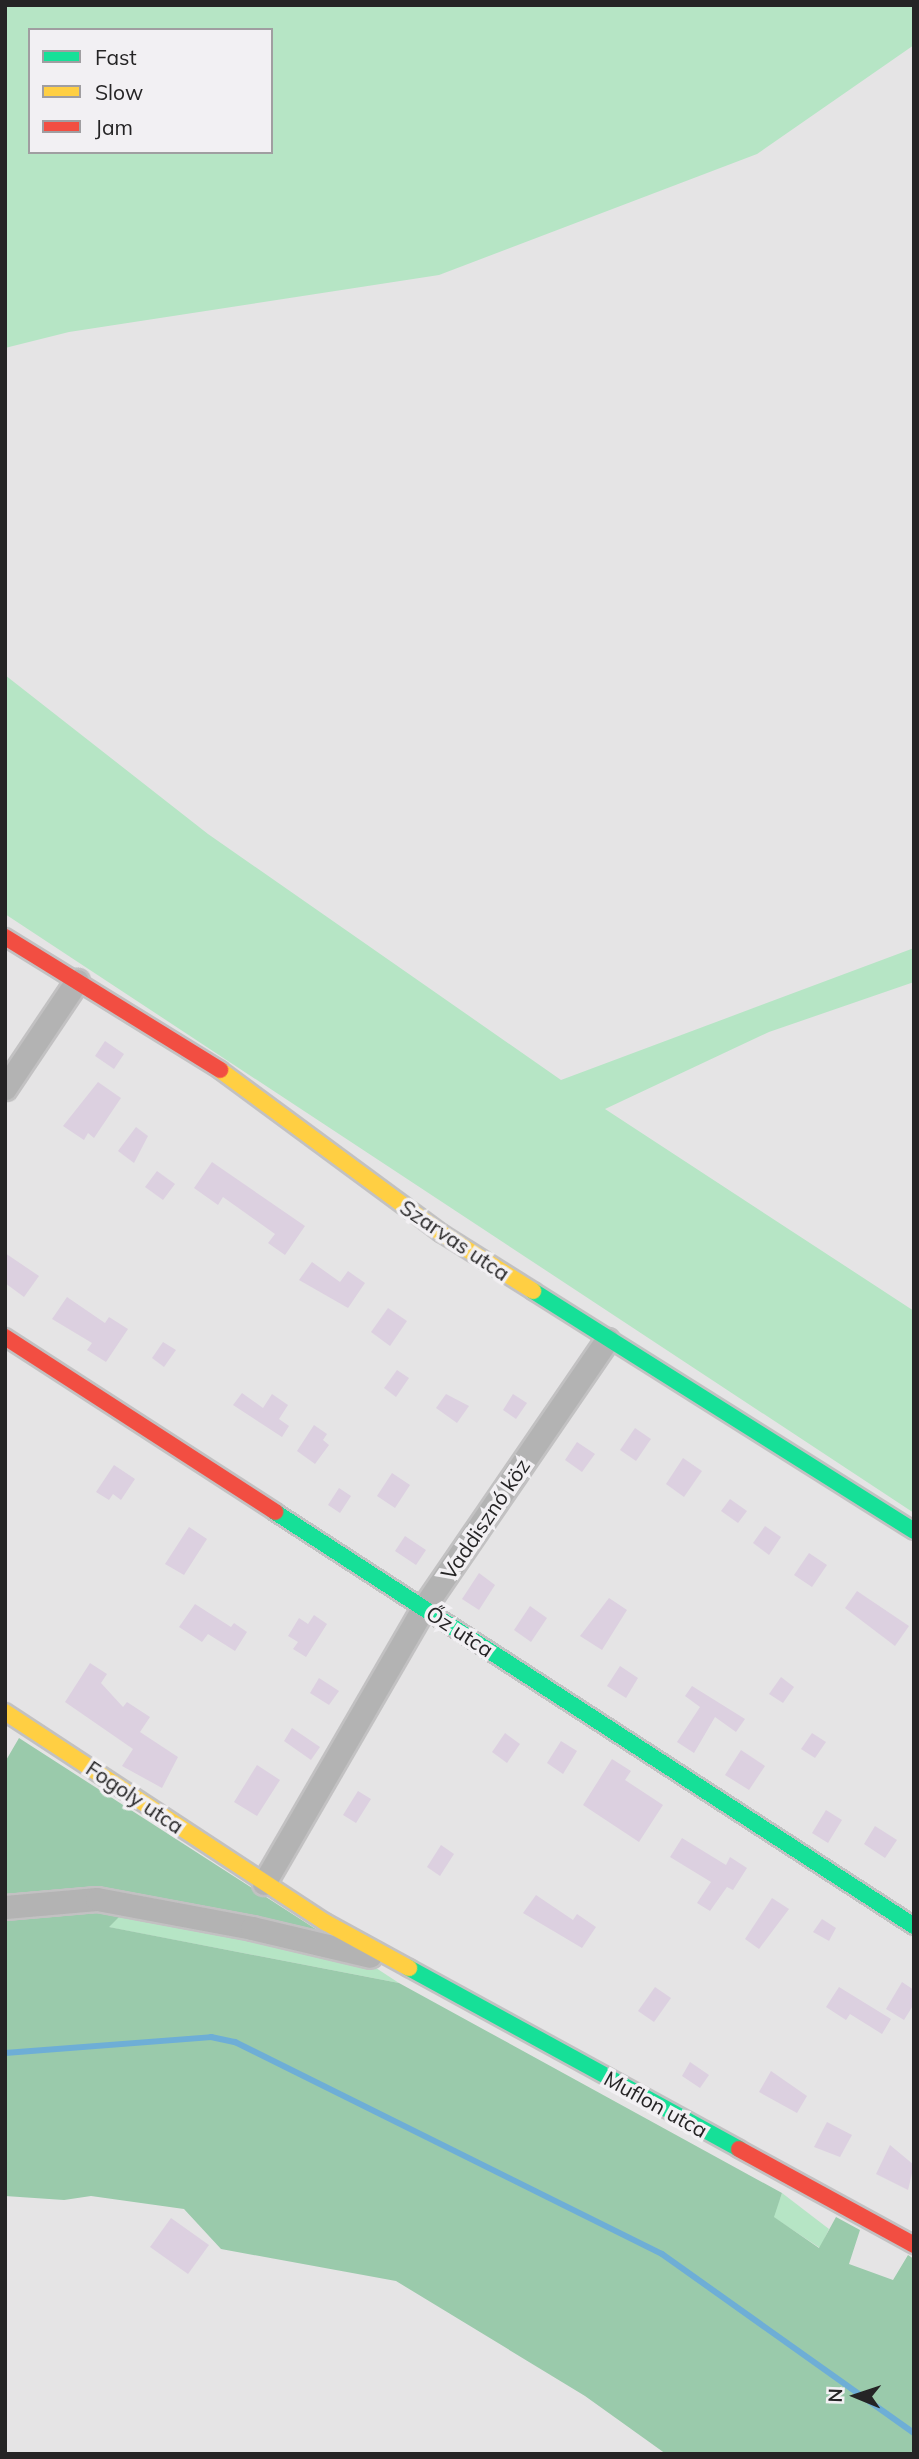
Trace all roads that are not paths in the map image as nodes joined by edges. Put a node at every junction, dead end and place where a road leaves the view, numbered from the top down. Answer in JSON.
{"nodes":[{"id":1,"x":5,"y":937,"type":"edge"},
{"id":2,"x":77,"y":981,"type":"junction"},
{"id":3,"x":5,"y":1088,"type":"edge"},
{"id":4,"x":5,"y":1337,"type":"edge"},
{"id":5,"x":607,"y":1340,"type":"junction"},
{"id":6,"x":914,"y":1531,"type":"edge"},
{"id":7,"x":424,"y":1607,"type":"junction"},
{"id":8,"x":5,"y":1713,"type":"edge"},
{"id":9,"x":264,"y":1883,"type":"junction"},
{"id":10,"x":5,"y":1907,"type":"edge"},
{"id":11,"x":914,"y":1926,"type":"edge"},
{"id":12,"x":397,"y":1963,"type":"junction"},
{"id":13,"x":914,"y":2245,"type":"edge"}],
"edges":[{"from":1,"to":2,"type":"street","name":"Szarvas utca"},
{"from":2,"to":3,"type":"street"},
{"from":2,"to":5,"type":"street","name":"Szarvas utca"},
{"from":4,"to":7,"type":"street","name":"Őz utca"},
{"from":5,"to":6,"type":"street","name":"Szarvas utca"},
{"from":5,"to":7,"type":"street","name":"Vaddisznó köz"},
{"from":7,"to":9,"type":"street","name":"Vaddisznó köz"},
{"from":7,"to":11,"type":"street","name":"Őz utca"},
{"from":8,"to":9,"type":"street","name":"Fogoly utca"},
{"from":9,"to":12,"type":"street","name":"Muflon utca"},
{"from":10,"to":12,"type":"street","name":"Muflon utca"},
{"from":12,"to":13,"type":"street","name":"Muflon utca"}]}
